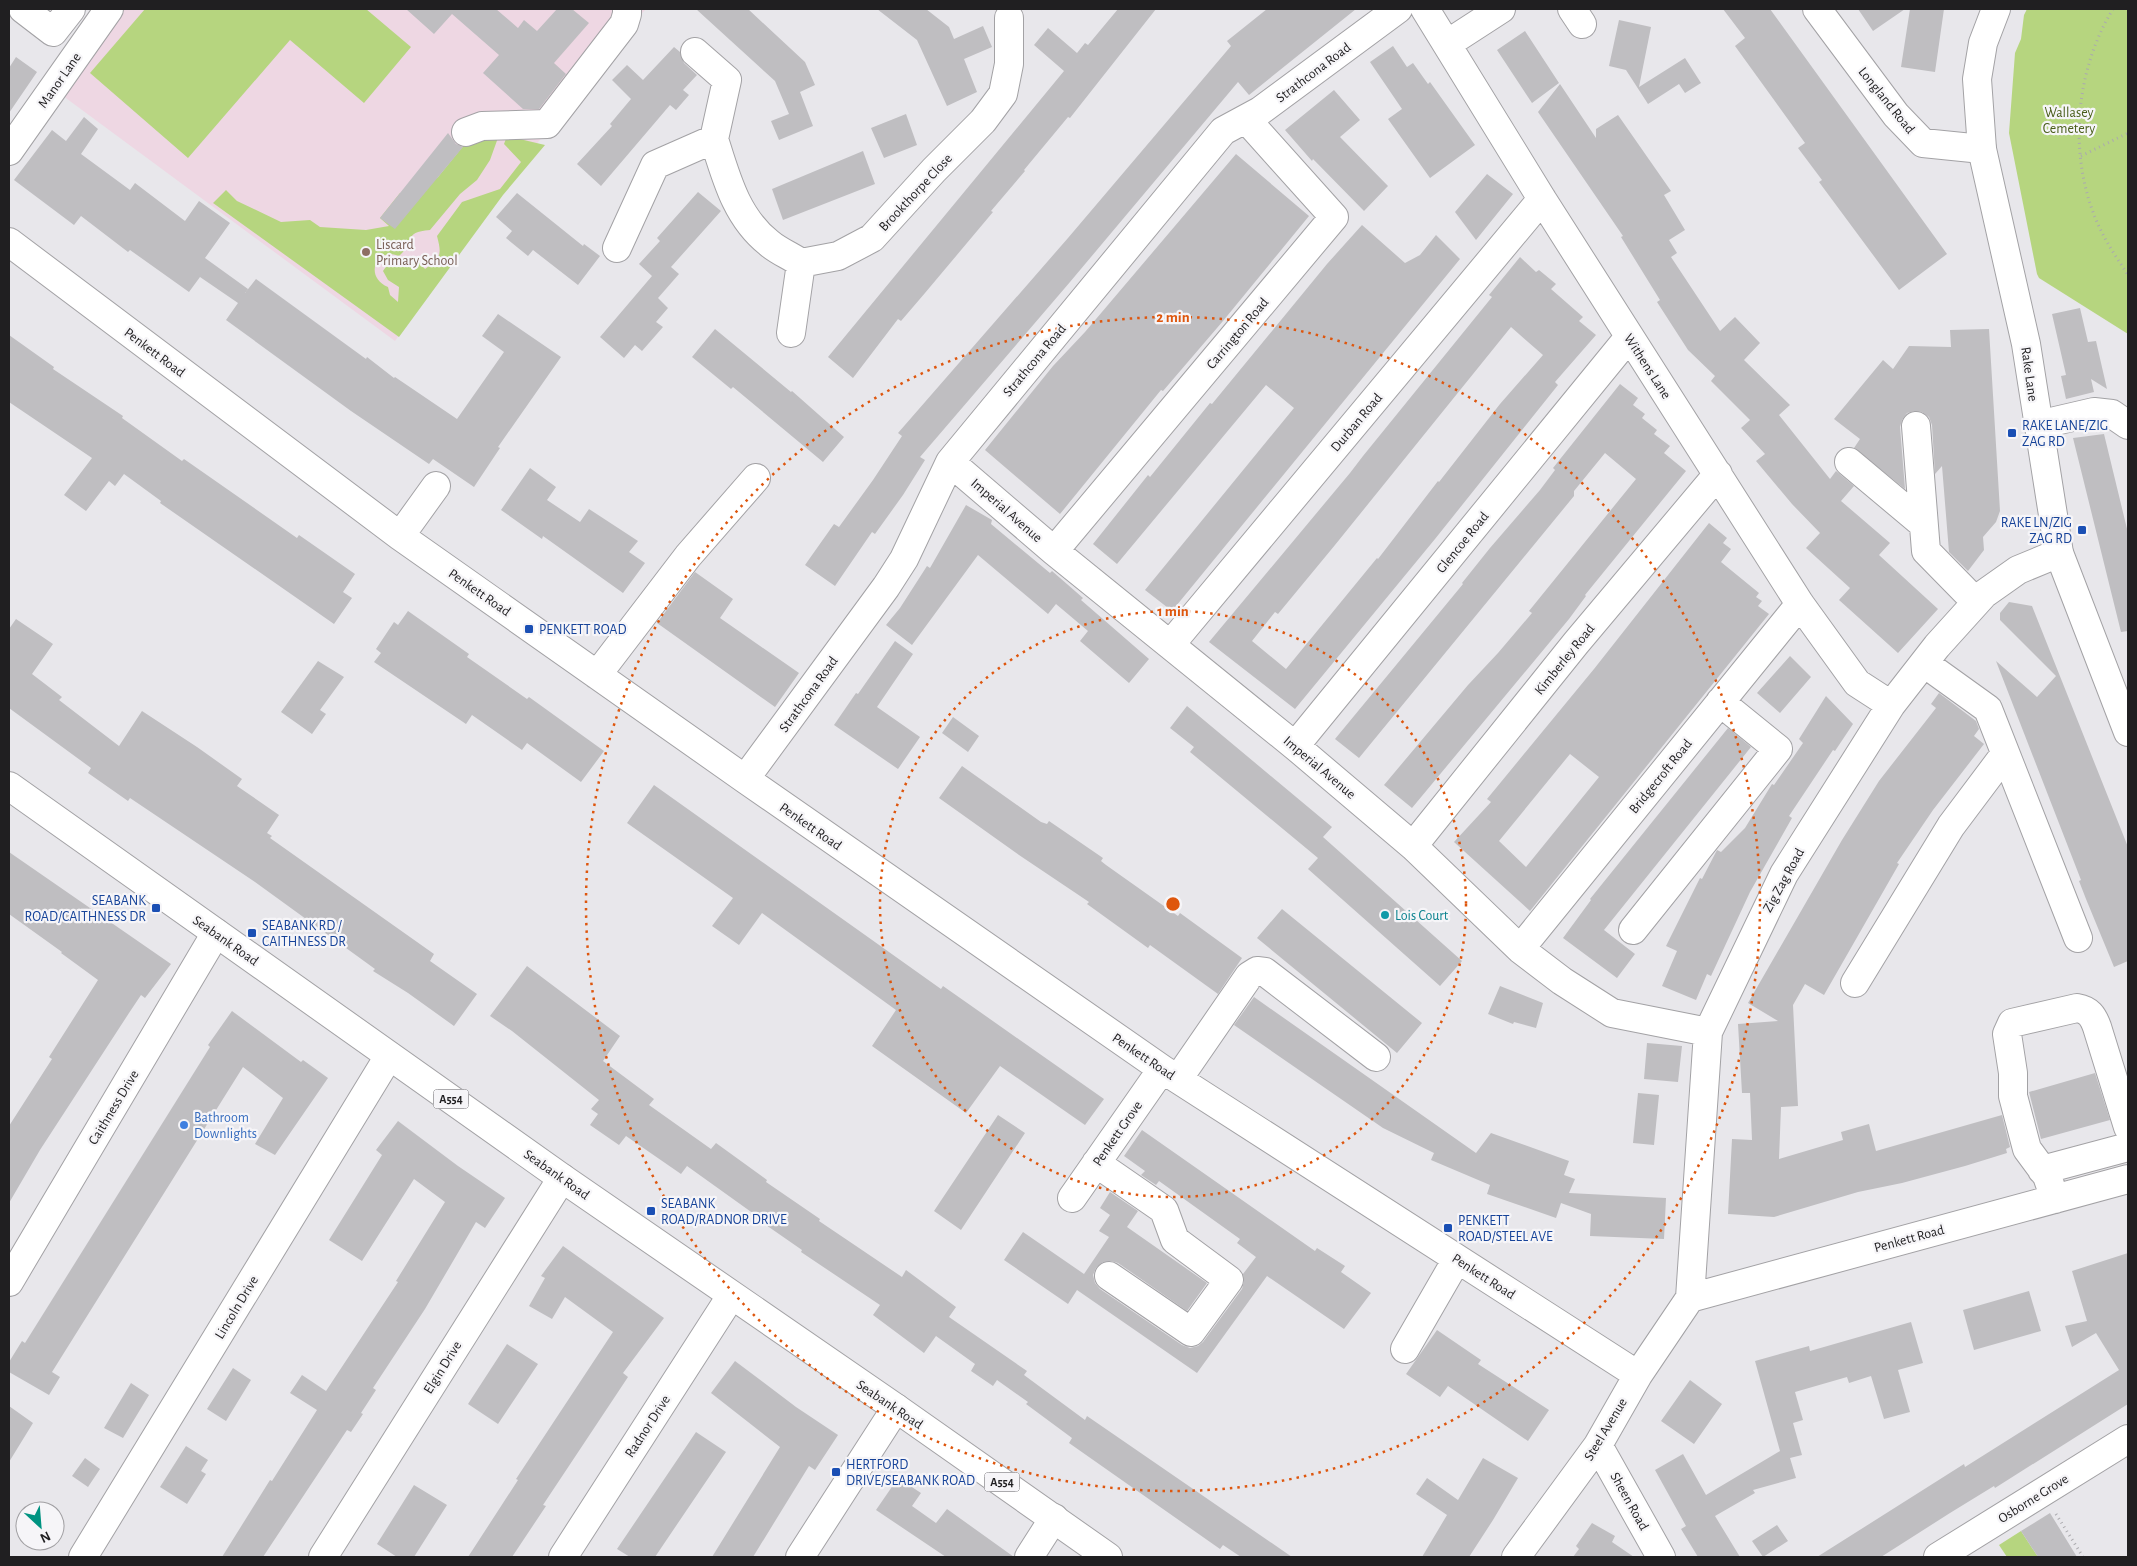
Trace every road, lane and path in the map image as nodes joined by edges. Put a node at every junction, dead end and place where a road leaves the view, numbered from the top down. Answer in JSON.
{"nodes":[{"id":1,"x":23,"y":9,"type":"edge"},
{"id":2,"x":71,"y":9,"type":"edge"},
{"id":3,"x":109,"y":9,"type":"edge"},
{"id":4,"x":1398,"y":9,"type":"edge"},
{"id":5,"x":1425,"y":9,"type":"edge"},
{"id":6,"x":1501,"y":9,"type":"edge"},
{"id":7,"x":1817,"y":9,"type":"edge"},
{"id":8,"x":1996,"y":9,"type":"edge"},
{"id":9,"x":2113,"y":9,"type":"edge"},
{"id":10,"x":629,"y":10,"type":"edge"},
{"id":11,"x":1011,"y":12,"type":"edge"},
{"id":12,"x":1447,"y":44,"type":"junction"},
{"id":13,"x":695,"y":52,"type":"dead end"},
{"id":14,"x":1246,"y":119,"type":"junction"},
{"id":15,"x":466,"y":132,"type":"dead end"},
{"id":16,"x":2128,"y":133,"type":"edge"},
{"id":17,"x":714,"y":139,"type":"junction"},
{"id":18,"x":1982,"y":149,"type":"junction"},
{"id":19,"x":9,"y":152,"type":"edge"},
{"id":20,"x":2081,"y":156,"type":"junction"},
{"id":21,"x":1542,"y":199,"type":"junction"},
{"id":22,"x":9,"y":242,"type":"edge"},
{"id":23,"x":617,"y":248,"type":"dead end"},
{"id":24,"x":801,"y":263,"type":"junction"},
{"id":25,"x":2128,"y":275,"type":"edge"},
{"id":26,"x":791,"y":333,"type":"dead end"},
{"id":27,"x":1629,"y":337,"type":"junction"},
{"id":28,"x":2126,"y":420,"type":"edge"},
{"id":29,"x":2038,"y":425,"type":"junction"},
{"id":30,"x":1916,"y":426,"type":"dead end"},
{"id":31,"x":950,"y":462,"type":"junction"},
{"id":32,"x":1849,"y":462,"type":"dead end"},
{"id":33,"x":1718,"y":474,"type":"junction"},
{"id":34,"x":756,"y":478,"type":"dead end"},
{"id":35,"x":436,"y":486,"type":"dead end"},
{"id":36,"x":1923,"y":524,"type":"junction"},
{"id":37,"x":400,"y":536,"type":"junction"},
{"id":38,"x":1054,"y":551,"type":"junction"},
{"id":39,"x":2058,"y":553,"type":"junction"},
{"id":40,"x":1976,"y":602,"type":"junction"},
{"id":41,"x":1800,"y":604,"type":"junction"},
{"id":42,"x":1170,"y":645,"type":"junction"},
{"id":43,"x":1924,"y":663,"type":"junction"},
{"id":44,"x":597,"y":675,"type":"junction"},
{"id":45,"x":1720,"y":702,"type":"junction"},
{"id":46,"x":1891,"y":705,"type":"junction"},
{"id":47,"x":2128,"y":732,"type":"edge"},
{"id":48,"x":1295,"y":746,"type":"junction"},
{"id":49,"x":2005,"y":754,"type":"junction"},
{"id":50,"x":745,"y":780,"type":"junction"},
{"id":51,"x":9,"y":786,"type":"edge"},
{"id":52,"x":1413,"y":846,"type":"junction"},
{"id":53,"x":1633,"y":930,"type":"dead end"},
{"id":54,"x":216,"y":933,"type":"junction"},
{"id":55,"x":2078,"y":938,"type":"dead end"},
{"id":56,"x":1520,"y":949,"type":"junction"},
{"id":57,"x":1855,"y":983,"type":"dead end"},
{"id":58,"x":1708,"y":1032,"type":"junction"},
{"id":59,"x":389,"y":1056,"type":"junction"},
{"id":60,"x":1376,"y":1057,"type":"dead end"},
{"id":61,"x":1170,"y":1074,"type":"junction"},
{"id":62,"x":2128,"y":1127,"type":"edge"},
{"id":63,"x":2128,"y":1147,"type":"edge"},
{"id":64,"x":1096,"y":1163,"type":"junction"},
{"id":65,"x":2042,"y":1170,"type":"junction"},
{"id":66,"x":562,"y":1178,"type":"junction"},
{"id":67,"x":2128,"y":1179,"type":"edge"},
{"id":68,"x":1072,"y":1198,"type":"dead end"},
{"id":69,"x":2055,"y":1199,"type":"junction"},
{"id":70,"x":1457,"y":1259,"type":"junction"},
{"id":71,"x":1109,"y":1276,"type":"dead end"},
{"id":72,"x":9,"y":1282,"type":"edge"},
{"id":73,"x":731,"y":1296,"type":"junction"},
{"id":74,"x":1690,"y":1298,"type":"junction"},
{"id":75,"x":1405,"y":1349,"type":"dead end"},
{"id":76,"x":1638,"y":1375,"type":"junction"},
{"id":77,"x":896,"y":1408,"type":"junction"},
{"id":78,"x":2128,"y":1439,"type":"edge"},
{"id":79,"x":1598,"y":1445,"type":"junction"},
{"id":80,"x":2043,"y":1492,"type":"junction"},
{"id":81,"x":1054,"y":1518,"type":"junction"},
{"id":82,"x":83,"y":1557,"type":"edge"},
{"id":83,"x":323,"y":1557,"type":"edge"},
{"id":84,"x":564,"y":1557,"type":"edge"},
{"id":85,"x":800,"y":1557,"type":"edge"},
{"id":86,"x":1029,"y":1557,"type":"edge"},
{"id":87,"x":1108,"y":1557,"type":"edge"},
{"id":88,"x":1516,"y":1557,"type":"edge"},
{"id":89,"x":1662,"y":1557,"type":"edge"},
{"id":90,"x":1938,"y":1557,"type":"edge"},
{"id":91,"x":2083,"y":1557,"type":"edge"}],
"edges":[{"from":1,"to":2,"type":"street"},
{"from":3,"to":19,"type":"street","name":"Manor Lane"},
{"from":4,"to":14,"type":"street","name":"Strathcona Road"},
{"from":5,"to":12,"type":"street","name":"Withens Lane"},
{"from":6,"to":12,"type":"street"},
{"from":7,"to":18,"type":"street","name":"Longland Road"},
{"from":8,"to":18,"type":"street","name":"Rake Lane"},
{"from":9,"to":20,"type":"path"},
{"from":10,"to":15,"type":"street"},
{"from":11,"to":24,"type":"street","name":"Brookthorpe Close"},
{"from":12,"to":21,"type":"street","name":"Withens Lane"},
{"from":13,"to":17,"type":"street"},
{"from":14,"to":31,"type":"street","name":"Strathcona Road"},
{"from":14,"to":38,"type":"street","name":"Carrington Road"},
{"from":16,"to":20,"type":"path"},
{"from":17,"to":23,"type":"street"},
{"from":17,"to":24,"type":"street"},
{"from":18,"to":29,"type":"street","name":"Rake Lane"},
{"from":20,"to":25,"type":"path"},
{"from":21,"to":27,"type":"street","name":"Withens Lane"},
{"from":21,"to":42,"type":"street","name":"Durban Road"},
{"from":22,"to":37,"type":"street","name":"Penkett Road"},
{"from":24,"to":26,"type":"street"},
{"from":27,"to":33,"type":"street","name":"Withens Lane"},
{"from":27,"to":48,"type":"street","name":"Glencoe Road"},
{"from":28,"to":29,"type":"street"},
{"from":29,"to":39,"type":"street","name":"Rake Lane"},
{"from":30,"to":36,"type":"street"},
{"from":31,"to":38,"type":"street","name":"Imperial Avenue"},
{"from":31,"to":50,"type":"street","name":"Strathcona Road"},
{"from":32,"to":36,"type":"street"},
{"from":33,"to":41,"type":"street","name":"Withens Lane"},
{"from":33,"to":52,"type":"street","name":"Kimberley Road"},
{"from":34,"to":44,"type":"street"},
{"from":35,"to":37,"type":"street"},
{"from":36,"to":40,"type":"street"},
{"from":37,"to":44,"type":"street","name":"Penkett Road"},
{"from":38,"to":42,"type":"street","name":"Imperial Avenue"},
{"from":39,"to":40,"type":"street","name":"Zig Zag Road"},
{"from":39,"to":47,"type":"street","name":"Rake Lane"},
{"from":40,"to":43,"type":"street","name":"Zig Zag Road"},
{"from":41,"to":45,"type":"street","name":"Bridgecroft Road"},
{"from":41,"to":46,"type":"street","name":"Withens Lane"},
{"from":42,"to":48,"type":"street","name":"Imperial Avenue"},
{"from":43,"to":46,"type":"street","name":"Zig Zag Road"},
{"from":43,"to":49,"type":"street"},
{"from":44,"to":50,"type":"street","name":"Penkett Road"},
{"from":45,"to":53,"type":"street"},
{"from":45,"to":56,"type":"street","name":"Bridgecroft Road"},
{"from":46,"to":58,"type":"street","name":"Zig Zag Road"},
{"from":48,"to":52,"type":"street","name":"Imperial Avenue"},
{"from":49,"to":55,"type":"street"},
{"from":49,"to":57,"type":"street"},
{"from":50,"to":61,"type":"street","name":"Penkett Road"},
{"from":51,"to":54,"type":"street","name":"Seabank Road","number":"A554"},
{"from":52,"to":56,"type":"street","name":"Imperial Avenue"},
{"from":54,"to":59,"type":"street","name":"Seabank Road","number":"A554"},
{"from":54,"to":72,"type":"street","name":"Caithness Drive"},
{"from":56,"to":58,"type":"street","name":"Imperial Avenue"},
{"from":58,"to":74,"type":"street","name":"Zig Zag Road"},
{"from":59,"to":66,"type":"street","name":"Seabank Road","number":"A554"},
{"from":59,"to":82,"type":"street","name":"Lincoln Drive"},
{"from":60,"to":61,"type":"street","name":"Penkett Grove"},
{"from":61,"to":64,"type":"street","name":"Penkett Grove"},
{"from":61,"to":70,"type":"street","name":"Penkett Road"},
{"from":62,"to":65,"type":"street"},
{"from":63,"to":65,"type":"street"},
{"from":64,"to":68,"type":"street","name":"Penkett Grove"},
{"from":64,"to":71,"type":"street"},
{"from":65,"to":69,"type":"street"},
{"from":66,"to":73,"type":"street","name":"Seabank Road","number":"A554"},
{"from":66,"to":83,"type":"street","name":"Elgin Drive"},
{"from":67,"to":69,"type":"street","name":"Penkett Road"},
{"from":69,"to":74,"type":"street","name":"Penkett Road"},
{"from":70,"to":75,"type":"street"},
{"from":70,"to":76,"type":"street","name":"Penkett Road"},
{"from":73,"to":77,"type":"street","name":"Seabank Road","number":"A554"},
{"from":73,"to":84,"type":"street","name":"Radnor Drive"},
{"from":74,"to":76,"type":"street","name":"Steel Avenue"},
{"from":76,"to":79,"type":"street","name":"Steel Avenue"},
{"from":77,"to":81,"type":"street","name":"Seabank Road","number":"A554"},
{"from":77,"to":85,"type":"street"},
{"from":78,"to":80,"type":"street","name":"Osborne Grove"},
{"from":79,"to":88,"type":"street","name":"Steel Avenue"},
{"from":79,"to":89,"type":"street","name":"Sheen Road"},
{"from":80,"to":90,"type":"street","name":"Osborne Grove"},
{"from":80,"to":91,"type":"path"},
{"from":81,"to":86,"type":"street"},
{"from":81,"to":87,"type":"street","name":"Seabank Road","number":"A554"}]}
